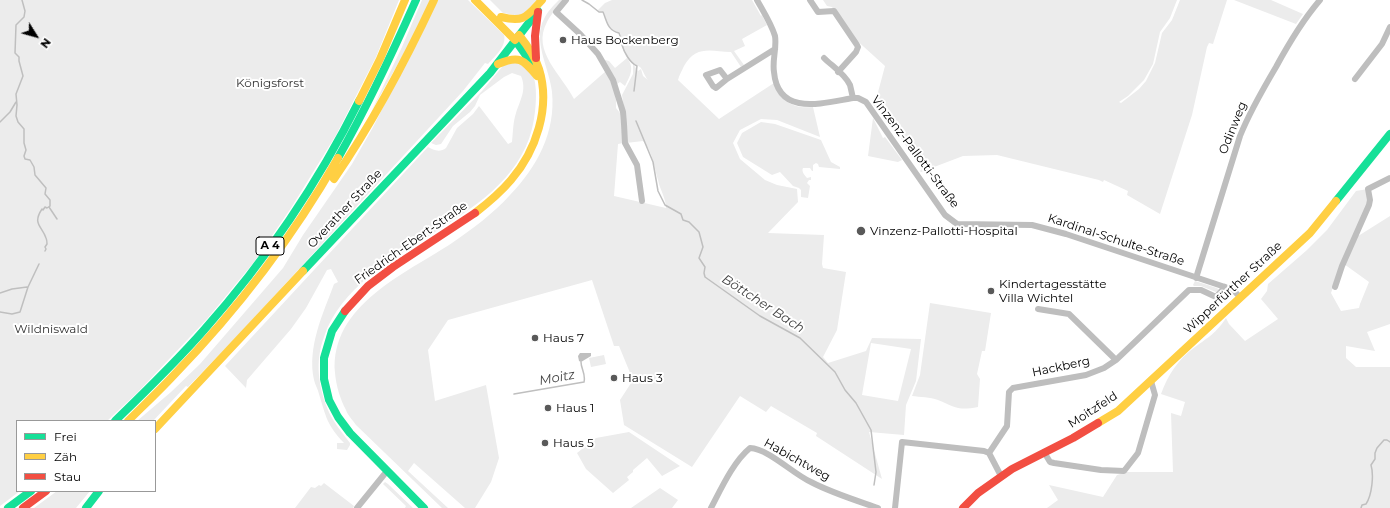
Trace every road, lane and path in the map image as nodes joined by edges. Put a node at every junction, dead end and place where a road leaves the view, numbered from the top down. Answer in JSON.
{"nodes":[{"id":1,"x":405,"y":0,"type":"edge"},
{"id":2,"x":416,"y":0,"type":"edge"},
{"id":3,"x":434,"y":0,"type":"edge"},
{"id":4,"x":475,"y":0,"type":"edge"},
{"id":5,"x":484,"y":0,"type":"edge"},
{"id":6,"x":542,"y":0,"type":"edge"},
{"id":7,"x":547,"y":0,"type":"edge"},
{"id":8,"x":566,"y":0,"type":"edge"},
{"id":9,"x":757,"y":0,"type":"edge"},
{"id":10,"x":810,"y":0,"type":"edge"},
{"id":11,"x":1320,"y":0,"type":"edge"},
{"id":12,"x":538,"y":10,"type":"junction"},
{"id":13,"x":502,"y":17,"type":"junction"},
{"id":14,"x":1390,"y":28,"type":"edge"},
{"id":15,"x":517,"y":37,"type":"junction"},
{"id":16,"x":775,"y":49,"type":"junction"},
{"id":17,"x":824,"y":58,"type":"dead end"},
{"id":18,"x":536,"y":61,"type":"junction"},
{"id":19,"x":497,"y":64,"type":"junction"},
{"id":20,"x":838,"y":72,"type":"junction"},
{"id":21,"x":537,"y":76,"type":"junction"},
{"id":22,"x":727,"y":79,"type":"dead end"},
{"id":23,"x":1355,"y":79,"type":"dead end"},
{"id":24,"x":542,"y":93,"type":"junction"},
{"id":25,"x":853,"y":98,"type":"junction"},
{"id":26,"x":1390,"y":134,"type":"edge"},
{"id":27,"x":1390,"y":178,"type":"edge"},
{"id":28,"x":642,"y":201,"type":"dead end"},
{"id":29,"x":957,"y":224,"type":"joint"},
{"id":30,"x":1196,"y":278,"type":"junction"},
{"id":31,"x":258,"y":279,"type":"junction"},
{"id":32,"x":1225,"y":287,"type":"junction"},
{"id":33,"x":1335,"y":287,"type":"dead end"},
{"id":34,"x":1240,"y":297,"type":"junction"},
{"id":35,"x":1038,"y":309,"type":"dead end"},
{"id":36,"x":1116,"y":360,"type":"junction"},
{"id":37,"x":1151,"y":381,"type":"junction"},
{"id":38,"x":116,"y":420,"type":"edge"},
{"id":39,"x":129,"y":420,"type":"edge"},
{"id":40,"x":156,"y":428,"type":"edge"},
{"id":41,"x":989,"y":452,"type":"junction"},
{"id":42,"x":1044,"y":452,"type":"junction"},
{"id":43,"x":387,"y":471,"type":"junction"},
{"id":44,"x":1001,"y":476,"type":"junction"},
{"id":45,"x":30,"y":492,"type":"edge"},
{"id":46,"x":45,"y":492,"type":"edge"},
{"id":47,"x":98,"y":492,"type":"edge"},
{"id":48,"x":8,"y":508,"type":"edge"},
{"id":49,"x":22,"y":508,"type":"edge"},
{"id":50,"x":86,"y":508,"type":"edge"},
{"id":51,"x":357,"y":508,"type":"edge"},
{"id":52,"x":424,"y":508,"type":"edge"},
{"id":53,"x":711,"y":508,"type":"edge"},
{"id":54,"x":878,"y":508,"type":"edge"},
{"id":55,"x":896,"y":508,"type":"edge"},
{"id":56,"x":964,"y":508,"type":"edge"}],
"edges":[{"from":1,"to":38,"type":"main road","number":"A 4"},
{"from":2,"to":31,"type":"main road","number":"A 4"},
{"from":3,"to":31,"type":"main road"},
{"from":4,"to":15,"type":"main road"},
{"from":5,"to":13,"type":"main road"},
{"from":6,"to":13,"type":"main road"},
{"from":7,"to":12,"type":"main road","name":"Overather Straße"},
{"from":8,"to":28,"type":"street"},
{"from":9,"to":16,"type":"street","name":"Vinzenz-Pallotti-Straße"},
{"from":10,"to":20,"type":"street"},
{"from":11,"to":30,"type":"street","name":"Odinweg"},
{"from":12,"to":15,"type":"main road","name":"Overather Straße"},
{"from":12,"to":18,"type":"main road"},
{"from":13,"to":15,"type":"main road"},
{"from":14,"to":23,"type":"street"},
{"from":15,"to":18,"type":"main road"},
{"from":15,"to":19,"type":"main road","name":"Overather Straße"},
{"from":15,"to":21,"type":"main road"},
{"from":16,"to":22,"type":"street"},
{"from":16,"to":25,"type":"street","name":"Vinzenz-Pallotti-Straße"},
{"from":17,"to":20,"type":"street","name":"Vinzenz-Pallotti-Straße"},
{"from":18,"to":24,"type":"main road"},
{"from":19,"to":21,"type":"main road"},
{"from":19,"to":40,"type":"main road","name":"Overather Straße"},
{"from":20,"to":25,"type":"street","name":"Vinzenz-Pallotti-Straße"},
{"from":21,"to":24,"type":"main road"},
{"from":24,"to":43,"type":"main road","name":"Friedrich-Ebert-Straße"},
{"from":25,"to":29,"type":"street","name":"Vinzenz-Pallotti-Straße"},
{"from":26,"to":34,"type":"main road","name":"Wipperfürther Straße"},
{"from":27,"to":33,"type":"street"},
{"from":29,"to":30,"type":"street","name":"Kardinal-Schulte-Straße"},
{"from":30,"to":32,"type":"street","name":"Kardinal-Schulte-Straße"},
{"from":31,"to":39,"type":"main road","number":"A 4"},
{"from":32,"to":34,"type":"street","name":"Kardinal-Schulte-Straße"},
{"from":32,"to":36,"type":"street","name":"Hackberg"},
{"from":34,"to":37,"type":"main road","name":"Wipperfürther Straße"},
{"from":35,"to":36,"type":"street"},
{"from":36,"to":41,"type":"street","name":"Hackberg"},
{"from":37,"to":42,"type":"main road","name":"Moitzfeld"},
{"from":37,"to":42,"type":"street"},
{"from":41,"to":44,"type":"street"},
{"from":41,"to":55,"type":"street"},
{"from":42,"to":44,"type":"main road","name":"Moitzfeld"},
{"from":43,"to":51,"type":"street"},
{"from":43,"to":52,"type":"main road","name":"Friedrich-Ebert-Straße"},
{"from":44,"to":56,"type":"main road","name":"Moitzfeld"},
{"from":45,"to":48,"type":"main road"},
{"from":46,"to":49,"type":"main road"},
{"from":47,"to":50,"type":"main road"},
{"from":53,"to":54,"type":"street","name":"Habichtweg"}]}
